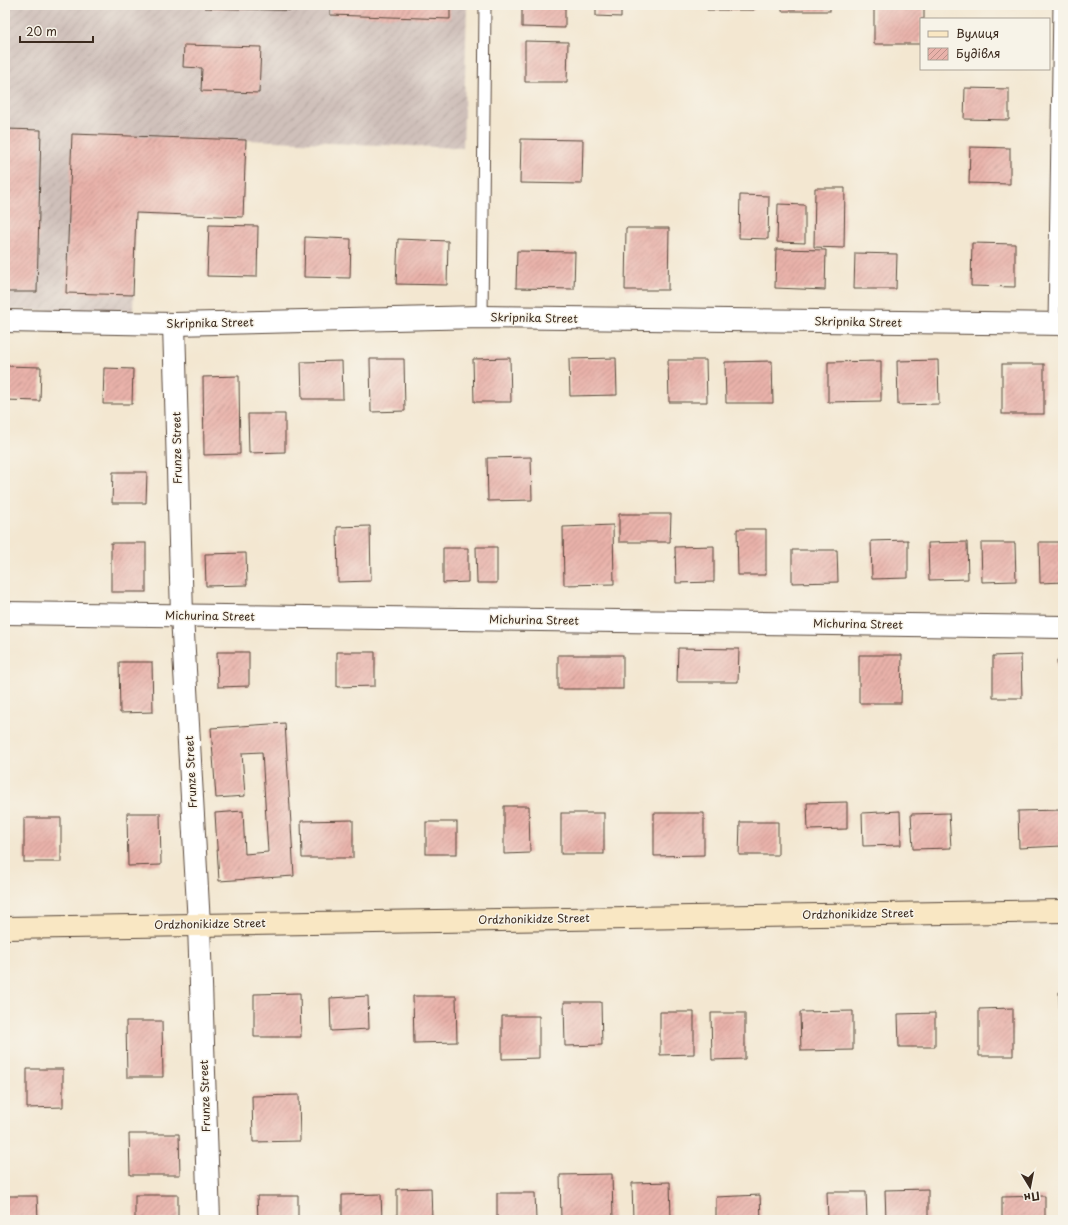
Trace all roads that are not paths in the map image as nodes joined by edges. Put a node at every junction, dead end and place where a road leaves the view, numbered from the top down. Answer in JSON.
{"nodes":[{"id":1,"x":485,"y":5,"type":"edge"},
{"id":2,"x":1059,"y":5,"type":"edge"},
{"id":3,"x":482,"y":317,"type":"junction"},
{"id":4,"x":5,"y":321,"type":"edge"},
{"id":5,"x":174,"y":324,"type":"junction"},
{"id":6,"x":1059,"y":324,"type":"edge"},
{"id":7,"x":5,"y":613,"type":"edge"},
{"id":8,"x":182,"y":615,"type":"junction"},
{"id":9,"x":1063,"y":627,"type":"edge"},
{"id":10,"x":1063,"y":911,"type":"edge"},
{"id":11,"x":199,"y":925,"type":"junction"},
{"id":12,"x":5,"y":928,"type":"edge"},
{"id":13,"x":209,"y":1220,"type":"edge"}],
"edges":[{"from":1,"to":3,"type":"lane"},
{"from":2,"to":6,"type":"lane"},
{"from":3,"to":5,"type":"street","name":"Skripnika Street"},
{"from":3,"to":6,"type":"street","name":"Skripnika Street"},
{"from":4,"to":5,"type":"street","name":"Skripnika Street"},
{"from":5,"to":8,"type":"street","name":"Frunze Street"},
{"from":7,"to":8,"type":"street","name":"Michurina Street"},
{"from":8,"to":9,"type":"street","name":"Michurina Street"},
{"from":8,"to":11,"type":"street","name":"Frunze Street"},
{"from":10,"to":11,"type":"main road","name":"Ordzhonikidze Street"},
{"from":11,"to":12,"type":"main road","name":"Ordzhonikidze Street"},
{"from":11,"to":13,"type":"street","name":"Frunze Street"}]}
